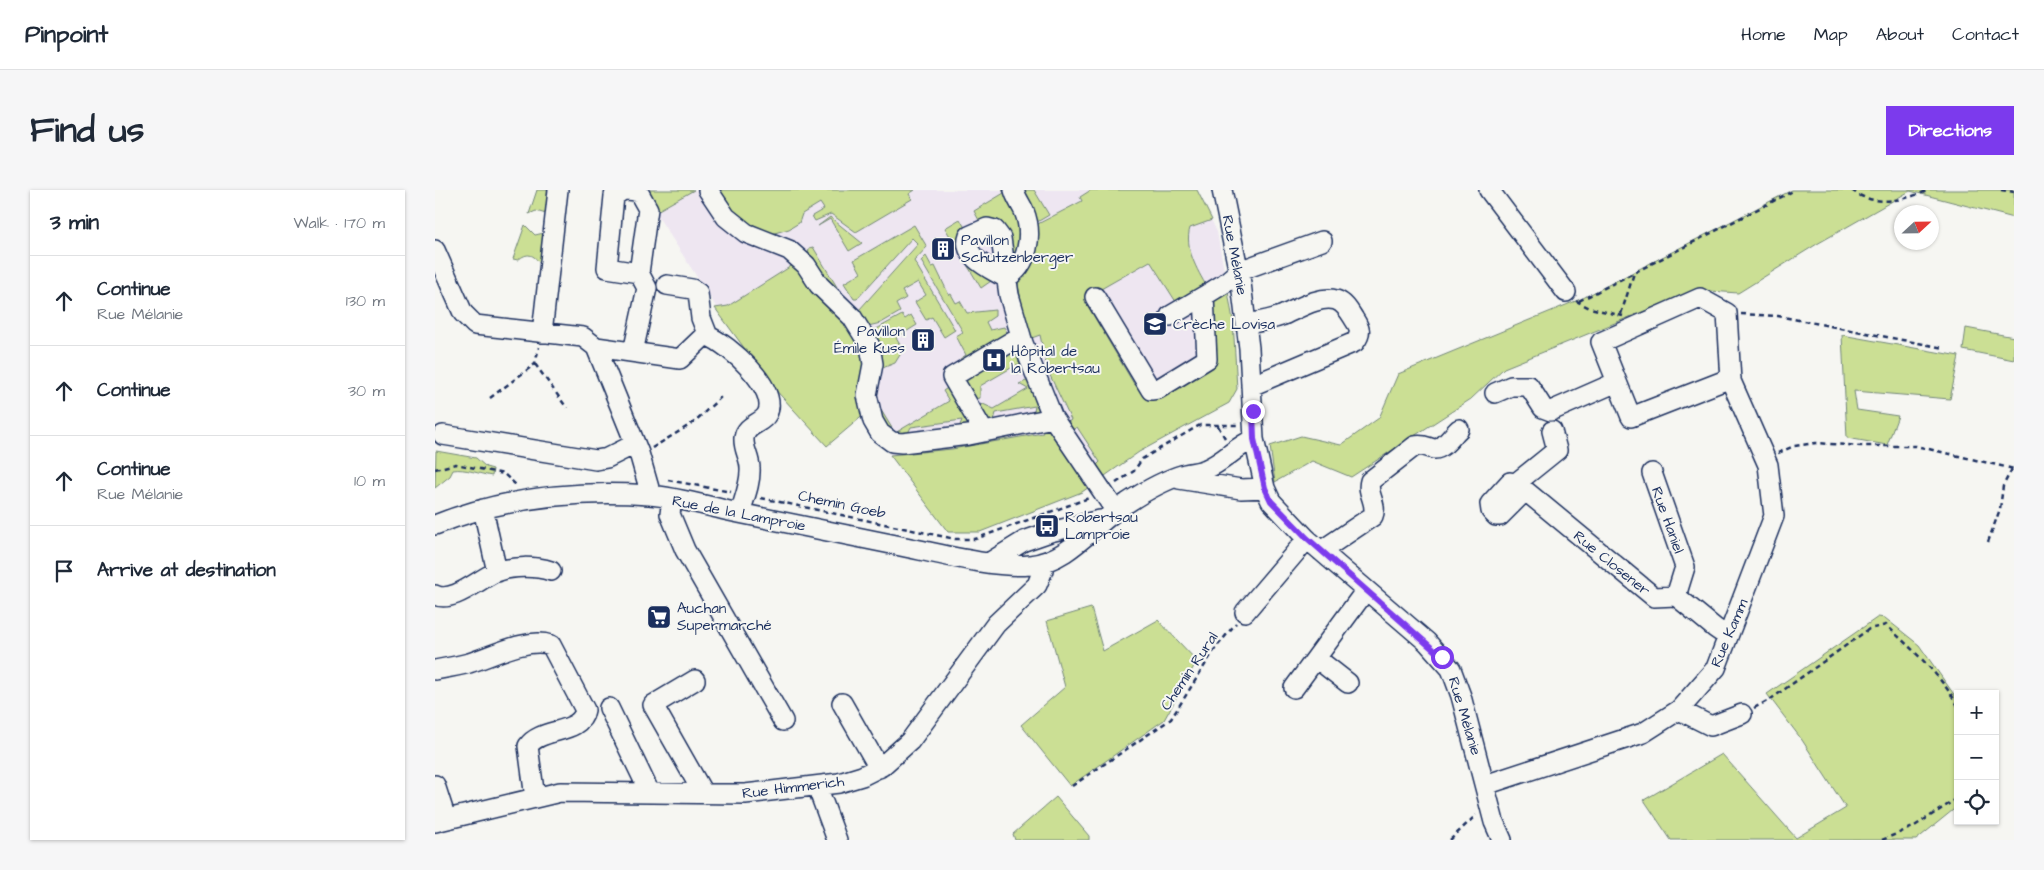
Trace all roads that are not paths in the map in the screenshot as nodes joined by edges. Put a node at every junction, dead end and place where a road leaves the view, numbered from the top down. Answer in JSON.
{"nodes":[{"id":1,"x":558,"y":190,"type":"edge"},
{"id":2,"x":625,"y":190,"type":"edge"},
{"id":3,"x":708,"y":190,"type":"edge"},
{"id":4,"x":1013,"y":190,"type":"edge"},
{"id":5,"x":1222,"y":190,"type":"edge"},
{"id":6,"x":1489,"y":190,"type":"edge"},
{"id":7,"x":1322,"y":241,"type":"dead end"},
{"id":8,"x":435,"y":250,"type":"edge"},
{"id":9,"x":1239,"y":271,"type":"junction"},
{"id":10,"x":639,"y":273,"type":"junction"},
{"id":11,"x":667,"y":285,"type":"dead end"},
{"id":12,"x":1204,"y":296,"type":"junction"},
{"id":13,"x":1095,"y":297,"type":"dead end"},
{"id":14,"x":1572,"y":297,"type":"road end"},
{"id":15,"x":1169,"y":316,"type":"dead end"},
{"id":16,"x":1247,"y":324,"type":"junction"},
{"id":17,"x":542,"y":333,"type":"junction"},
{"id":18,"x":708,"y":336,"type":"junction"},
{"id":19,"x":1021,"y":336,"type":"junction"},
{"id":20,"x":596,"y":346,"type":"junction"},
{"id":21,"x":633,"y":352,"type":"junction"},
{"id":22,"x":1731,"y":378,"type":"junction"},
{"id":23,"x":1617,"y":382,"type":"junction"},
{"id":24,"x":1251,"y":386,"type":"junction"},
{"id":25,"x":1495,"y":393,"type":"dead end"},
{"id":26,"x":1053,"y":418,"type":"junction"},
{"id":27,"x":1459,"y":429,"type":"dead end"},
{"id":28,"x":1253,"y":431,"type":"junction"},
{"id":29,"x":984,"y":432,"type":"junction"},
{"id":30,"x":1551,"y":432,"type":"dead end"},
{"id":31,"x":443,"y":436,"type":"dead end"},
{"id":32,"x":637,"y":449,"type":"junction"},
{"id":33,"x":1652,"y":473,"type":"dead end"},
{"id":34,"x":1173,"y":478,"type":"junction"},
{"id":35,"x":649,"y":487,"type":"junction"},
{"id":36,"x":1265,"y":488,"type":"junction"},
{"id":37,"x":672,"y":499,"type":"junction"},
{"id":38,"x":483,"y":509,"type":"junction"},
{"id":39,"x":740,"y":513,"type":"junction"},
{"id":40,"x":1109,"y":515,"type":"junction"},
{"id":41,"x":435,"y":525,"type":"edge"},
{"id":42,"x":1307,"y":538,"type":"junction"},
{"id":43,"x":1321,"y":551,"type":"junction"},
{"id":44,"x":990,"y":562,"type":"junction"},
{"id":45,"x":1043,"y":562,"type":"junction"},
{"id":46,"x":551,"y":571,"type":"dead end"},
{"id":47,"x":497,"y":572,"type":"junction"},
{"id":48,"x":1366,"y":590,"type":"junction"},
{"id":49,"x":435,"y":595,"type":"edge"},
{"id":50,"x":1676,"y":596,"type":"junction"},
{"id":51,"x":1245,"y":612,"type":"road end"},
{"id":52,"x":1729,"y":637,"type":"junction"},
{"id":53,"x":1316,"y":658,"type":"junction"},
{"id":54,"x":435,"y":670,"type":"edge"},
{"id":55,"x":695,"y":680,"type":"dead end"},
{"id":56,"x":1349,"y":683,"type":"dead end"},
{"id":57,"x":1294,"y":688,"type":"dead end"},
{"id":58,"x":842,"y":702,"type":"dead end"},
{"id":59,"x":609,"y":708,"type":"dead end"},
{"id":60,"x":1679,"y":710,"type":"junction"},
{"id":61,"x":1742,"y":714,"type":"road end"},
{"id":62,"x":783,"y":721,"type":"dead end"},
{"id":63,"x":879,"y":768,"type":"junction"},
{"id":64,"x":1485,"y":784,"type":"junction"},
{"id":65,"x":435,"y":785,"type":"edge"},
{"id":66,"x":817,"y":786,"type":"junction"},
{"id":67,"x":650,"y":793,"type":"junction"},
{"id":68,"x":703,"y":793,"type":"junction"},
{"id":69,"x":535,"y":798,"type":"junction"},
{"id":70,"x":441,"y":821,"type":"edge"},
{"id":71,"x":837,"y":840,"type":"edge"},
{"id":72,"x":1502,"y":840,"type":"edge"}],
"edges":[{"from":1,"to":17,"type":"street"},
{"from":2,"to":10,"type":"street"},
{"from":2,"to":10,"type":"street"},
{"from":3,"to":29,"type":"street"},
{"from":4,"to":19,"type":"street"},
{"from":5,"to":9,"type":"street","name":"Rue Mélanie"},
{"from":6,"to":14,"type":"street"},
{"from":7,"to":9,"type":"street"},
{"from":8,"to":17,"type":"street"},
{"from":9,"to":12,"type":"street"},
{"from":9,"to":16,"type":"street","name":"Rue Mélanie"},
{"from":10,"to":21,"type":"street"},
{"from":11,"to":18,"type":"street"},
{"from":12,"to":13,"type":"street"},
{"from":12,"to":15,"type":"street"},
{"from":16,"to":24,"type":"street","name":"Rue Mélanie"},
{"from":16,"to":24,"type":"street"},
{"from":17,"to":20,"type":"street"},
{"from":18,"to":21,"type":"street"},
{"from":18,"to":39,"type":"street"},
{"from":19,"to":26,"type":"street"},
{"from":19,"to":29,"type":"street"},
{"from":20,"to":21,"type":"street"},
{"from":20,"to":32,"type":"street"},
{"from":22,"to":23,"type":"street"},
{"from":22,"to":23,"type":"street","name":"Rue Kamm"},
{"from":22,"to":52,"type":"street","name":"Rue Kamm"},
{"from":23,"to":25,"type":"street"},
{"from":24,"to":28,"type":"street","name":"Rue Mélanie"},
{"from":26,"to":29,"type":"street"},
{"from":26,"to":40,"type":"street"},
{"from":27,"to":43,"type":"street"},
{"from":28,"to":34,"type":"street"},
{"from":28,"to":36,"type":"street","name":"Rue Mélanie"},
{"from":30,"to":50,"type":"street","name":"Rue Closener"},
{"from":31,"to":32,"type":"street"},
{"from":32,"to":35,"type":"street"},
{"from":33,"to":50,"type":"street","name":"Rue Haniel"},
{"from":34,"to":36,"type":"street"},
{"from":34,"to":40,"type":"street"},
{"from":35,"to":37,"type":"street","name":"Rue de la Lamproie"},
{"from":35,"to":38,"type":"street","name":"Rue de la Lamproie"},
{"from":36,"to":42,"type":"street","name":"Rue Mélanie"},
{"from":37,"to":39,"type":"street","name":"Rue de la Lamproie"},
{"from":37,"to":62,"type":"street"},
{"from":38,"to":41,"type":"street","name":"Rue de la Lamproie"},
{"from":38,"to":47,"type":"street"},
{"from":39,"to":44,"type":"street","name":"Rue de la Lamproie"},
{"from":40,"to":44,"type":"street"},
{"from":40,"to":45,"type":"street"},
{"from":42,"to":43,"type":"street","name":"Rue Mélanie"},
{"from":42,"to":51,"type":"street"},
{"from":43,"to":48,"type":"street","name":"Rue Mélanie"},
{"from":44,"to":45,"type":"street","name":"Rue de la Lamproie"},
{"from":45,"to":63,"type":"street","name":"Rue Himmerich"},
{"from":46,"to":47,"type":"street"},
{"from":47,"to":49,"type":"street"},
{"from":48,"to":53,"type":"street"},
{"from":48,"to":64,"type":"street","name":"Rue Mélanie"},
{"from":50,"to":52,"type":"street"},
{"from":52,"to":60,"type":"street","name":"Rue Kamm"},
{"from":53,"to":56,"type":"street"},
{"from":53,"to":57,"type":"street"},
{"from":54,"to":69,"type":"street"},
{"from":55,"to":68,"type":"street"},
{"from":58,"to":63,"type":"street"},
{"from":59,"to":67,"type":"street"},
{"from":60,"to":61,"type":"street"},
{"from":60,"to":64,"type":"street","name":"Rue Kamm"},
{"from":63,"to":66,"type":"street","name":"Rue Himmerich"},
{"from":64,"to":72,"type":"street","name":"Rue Mélanie"},
{"from":65,"to":70,"type":"street"},
{"from":66,"to":68,"type":"street","name":"Rue Himmerich"},
{"from":66,"to":71,"type":"street"},
{"from":67,"to":68,"type":"street","name":"Rue Himmerich"},
{"from":67,"to":69,"type":"street","name":"Rue Himmerich"},
{"from":69,"to":70,"type":"street","name":"Rue Himmerich"}]}
